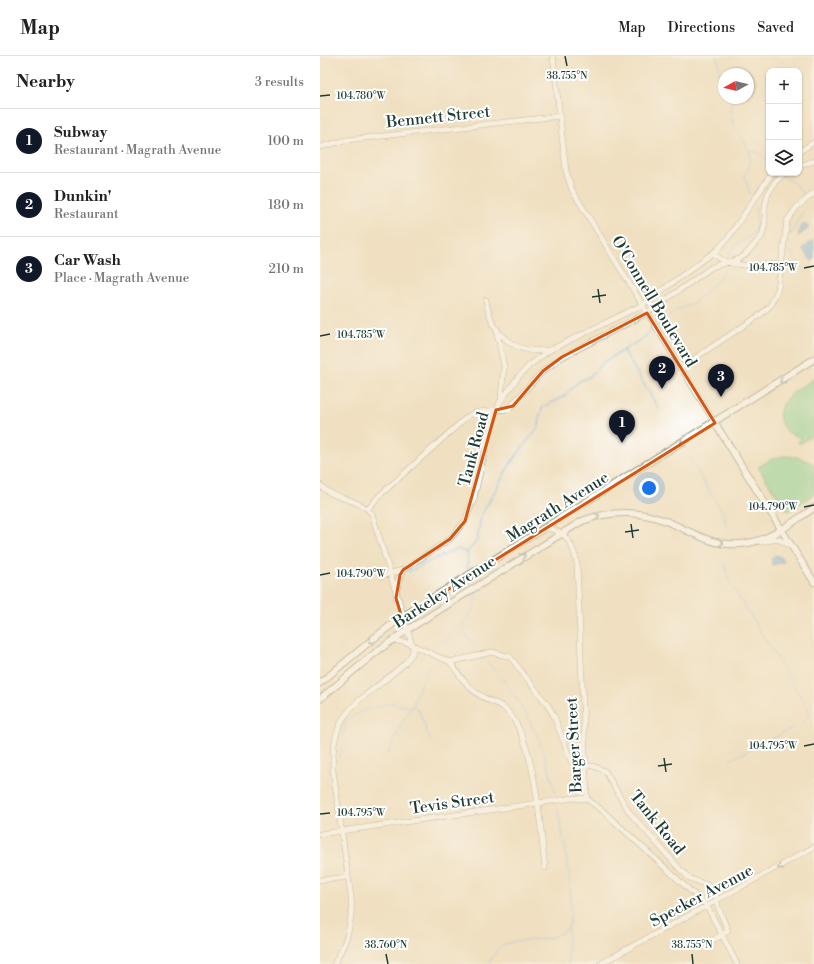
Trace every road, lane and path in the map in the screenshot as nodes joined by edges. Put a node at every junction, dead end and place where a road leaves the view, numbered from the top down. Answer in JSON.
{"nodes":[{"id":1,"x":553,"y":56,"type":"edge"},
{"id":2,"x":560,"y":116,"type":"junction"},
{"id":3,"x":814,"y":142,"type":"edge"},
{"id":4,"x":320,"y":147,"type":"edge"},
{"id":5,"x":802,"y":150,"type":"edge"},
{"id":6,"x":814,"y":161,"type":"edge"},
{"id":7,"x":802,"y":165,"type":"edge"},
{"id":8,"x":770,"y":176,"type":"edge"},
{"id":9,"x":782,"y":176,"type":"edge"},
{"id":10,"x":814,"y":193,"type":"edge"},
{"id":11,"x":713,"y":254,"type":"junction"},
{"id":12,"x":726,"y":262,"type":"junction"},
{"id":13,"x":781,"y":264,"type":"junction"},
{"id":14,"x":486,"y":300,"type":"dead end"},
{"id":15,"x":642,"y":304,"type":"junction"},
{"id":16,"x":647,"y":312,"type":"junction"},
{"id":17,"x":496,"y":330,"type":"junction"},
{"id":18,"x":550,"y":350,"type":"junction"},
{"id":19,"x":814,"y":359,"type":"edge"},
{"id":20,"x":680,"y":368,"type":"junction"},
{"id":21,"x":500,"y":402,"type":"junction"},
{"id":22,"x":496,"y":410,"type":"junction"},
{"id":23,"x":715,"y":423,"type":"junction"},
{"id":24,"x":320,"y":485,"type":"edge"},
{"id":25,"x":814,"y":508,"type":"edge"},
{"id":26,"x":368,"y":509,"type":"junction"},
{"id":27,"x":547,"y":528,"type":"junction"},
{"id":28,"x":780,"y":529,"type":"junction"},
{"id":29,"x":562,"y":532,"type":"junction"},
{"id":30,"x":748,"y":543,"type":"junction"},
{"id":31,"x":791,"y":546,"type":"junction"},
{"id":32,"x":403,"y":570,"type":"junction"},
{"id":33,"x":389,"y":573,"type":"junction"},
{"id":34,"x":380,"y":576,"type":"dead end"},
{"id":35,"x":814,"y":582,"type":"edge"},
{"id":36,"x":396,"y":598,"type":"junction"},
{"id":37,"x":402,"y":618,"type":"junction"},
{"id":38,"x":407,"y":630,"type":"junction"},
{"id":39,"x":393,"y":640,"type":"junction"},
{"id":40,"x":412,"y":645,"type":"junction"},
{"id":41,"x":450,"y":662,"type":"junction"},
{"id":42,"x":320,"y":683,"type":"edge"},
{"id":43,"x":320,"y":699,"type":"edge"},
{"id":44,"x":586,"y":766,"type":"junction"},
{"id":45,"x":588,"y":799,"type":"junction"},
{"id":46,"x":537,"y":804,"type":"junction"},
{"id":47,"x":342,"y":831,"type":"junction"},
{"id":48,"x":320,"y":834,"type":"edge"},
{"id":49,"x":814,"y":847,"type":"edge"},
{"id":50,"x":545,"y":868,"type":"dead end"},
{"id":51,"x":348,"y":877,"type":"junction"},
{"id":52,"x":320,"y":880,"type":"edge"},
{"id":53,"x":716,"y":901,"type":"junction"},
{"id":54,"x":707,"y":906,"type":"junction"},
{"id":55,"x":712,"y":915,"type":"junction"},
{"id":56,"x":722,"y":936,"type":"junction"},
{"id":57,"x":715,"y":940,"type":"dead end"},
{"id":58,"x":334,"y":964,"type":"edge"},
{"id":59,"x":600,"y":964,"type":"edge"},
{"id":60,"x":737,"y":964,"type":"edge"}],
"edges":[{"from":1,"to":2,"type":"street","name":"O'Connell Boulevard"},
{"from":2,"to":4,"type":"street","name":"Bennett Street"},
{"from":2,"to":15,"type":"street","name":"O'Connell Boulevard"},
{"from":3,"to":5,"type":"street"},
{"from":6,"to":7,"type":"street"},
{"from":8,"to":11,"type":"street","name":"Tank Road"},
{"from":9,"to":12,"type":"street"},
{"from":10,"to":13,"type":"street"},
{"from":11,"to":12,"type":"street"},
{"from":11,"to":15,"type":"street","name":"Tank Road"},
{"from":12,"to":13,"type":"street"},
{"from":12,"to":16,"type":"street"},
{"from":13,"to":20,"type":"street"},
{"from":14,"to":17,"type":"street"},
{"from":15,"to":16,"type":"street","name":"O'Connell Boulevard"},
{"from":15,"to":18,"type":"street","name":"Tank Road"},
{"from":16,"to":20,"type":"street","name":"O'Connell Boulevard"},
{"from":16,"to":22,"type":"street"},
{"from":17,"to":18,"type":"street"},
{"from":17,"to":21,"type":"street"},
{"from":18,"to":21,"type":"street","name":"Tank Road"},
{"from":19,"to":23,"type":"main road","name":"Magrath Avenue","one_way":true},
{"from":20,"to":23,"type":"street","name":"O'Connell Boulevard"},
{"from":21,"to":22,"type":"street","name":"Tank Road"},
{"from":22,"to":26,"type":"street"},
{"from":22,"to":32,"type":"street","name":"Tank Road"},
{"from":23,"to":27,"type":"main road","name":"Magrath Avenue","one_way":true},
{"from":23,"to":28,"type":"main road","name":"O'Connell Boulevard"},
{"from":24,"to":26,"type":"street"},
{"from":25,"to":28,"type":"main road","name":"Barkeley Avenue"},
{"from":26,"to":33,"type":"street"},
{"from":27,"to":29,"type":"street"},
{"from":27,"to":37,"type":"main road","name":"Magrath Avenue"},
{"from":28,"to":30,"type":"main road","name":"Barkeley Avenue"},
{"from":28,"to":31,"type":"main road","name":"O'Connell Boulevard"},
{"from":29,"to":30,"type":"main road","name":"Barkeley Avenue","one_way":true},
{"from":38,"to":29,"type":"main road","name":"Barkeley Avenue","one_way":true},
{"from":29,"to":44,"type":"street","name":"Barger Street"},
{"from":30,"to":31,"type":"street"},
{"from":31,"to":35,"type":"main road","name":"O'Connell Boulevard"},
{"from":32,"to":33,"type":"street","name":"Tank Road"},
{"from":32,"to":36,"type":"street"},
{"from":33,"to":34,"type":"street","name":"Tank Road"},
{"from":33,"to":36,"type":"street"},
{"from":36,"to":37,"type":"street"},
{"from":37,"to":38,"type":"street"},
{"from":37,"to":42,"type":"main road","name":"Magrath Avenue","one_way":true},
{"from":38,"to":39,"type":"main road","name":"Barkeley Avenue"},
{"from":38,"to":40,"type":"street"},
{"from":39,"to":40,"type":"street"},
{"from":39,"to":43,"type":"main road","name":"Barkeley Avenue"},
{"from":40,"to":41,"type":"street"},
{"from":40,"to":47,"type":"street"},
{"from":41,"to":44,"type":"street","name":"Tank Road"},
{"from":41,"to":46,"type":"street"},
{"from":44,"to":45,"type":"street","name":"Barger Street"},
{"from":44,"to":53,"type":"street","name":"Tank Road"},
{"from":45,"to":46,"type":"street","name":"Tevis Street"},
{"from":45,"to":54,"type":"street","name":"Barger Street"},
{"from":46,"to":47,"type":"street","name":"Tevis Street"},
{"from":46,"to":50,"type":"street"},
{"from":47,"to":48,"type":"street","name":"Tevis Street"},
{"from":47,"to":51,"type":"street"},
{"from":49,"to":53,"type":"street","name":"Specker Avenue","one_way":true},
{"from":51,"to":52,"type":"street"},
{"from":51,"to":58,"type":"street"},
{"from":53,"to":54,"type":"street","name":"Specker Avenue"},
{"from":53,"to":55,"type":"street"},
{"from":53,"to":56,"type":"street","name":"Tank Road"},
{"from":54,"to":55,"type":"street","name":"Barger Street"},
{"from":54,"to":59,"type":"street","name":"Specker Avenue"},
{"from":55,"to":56,"type":"street","name":"Barger Street"},
{"from":56,"to":57,"type":"street"},
{"from":56,"to":60,"type":"street","name":"Barger Street"}]}
